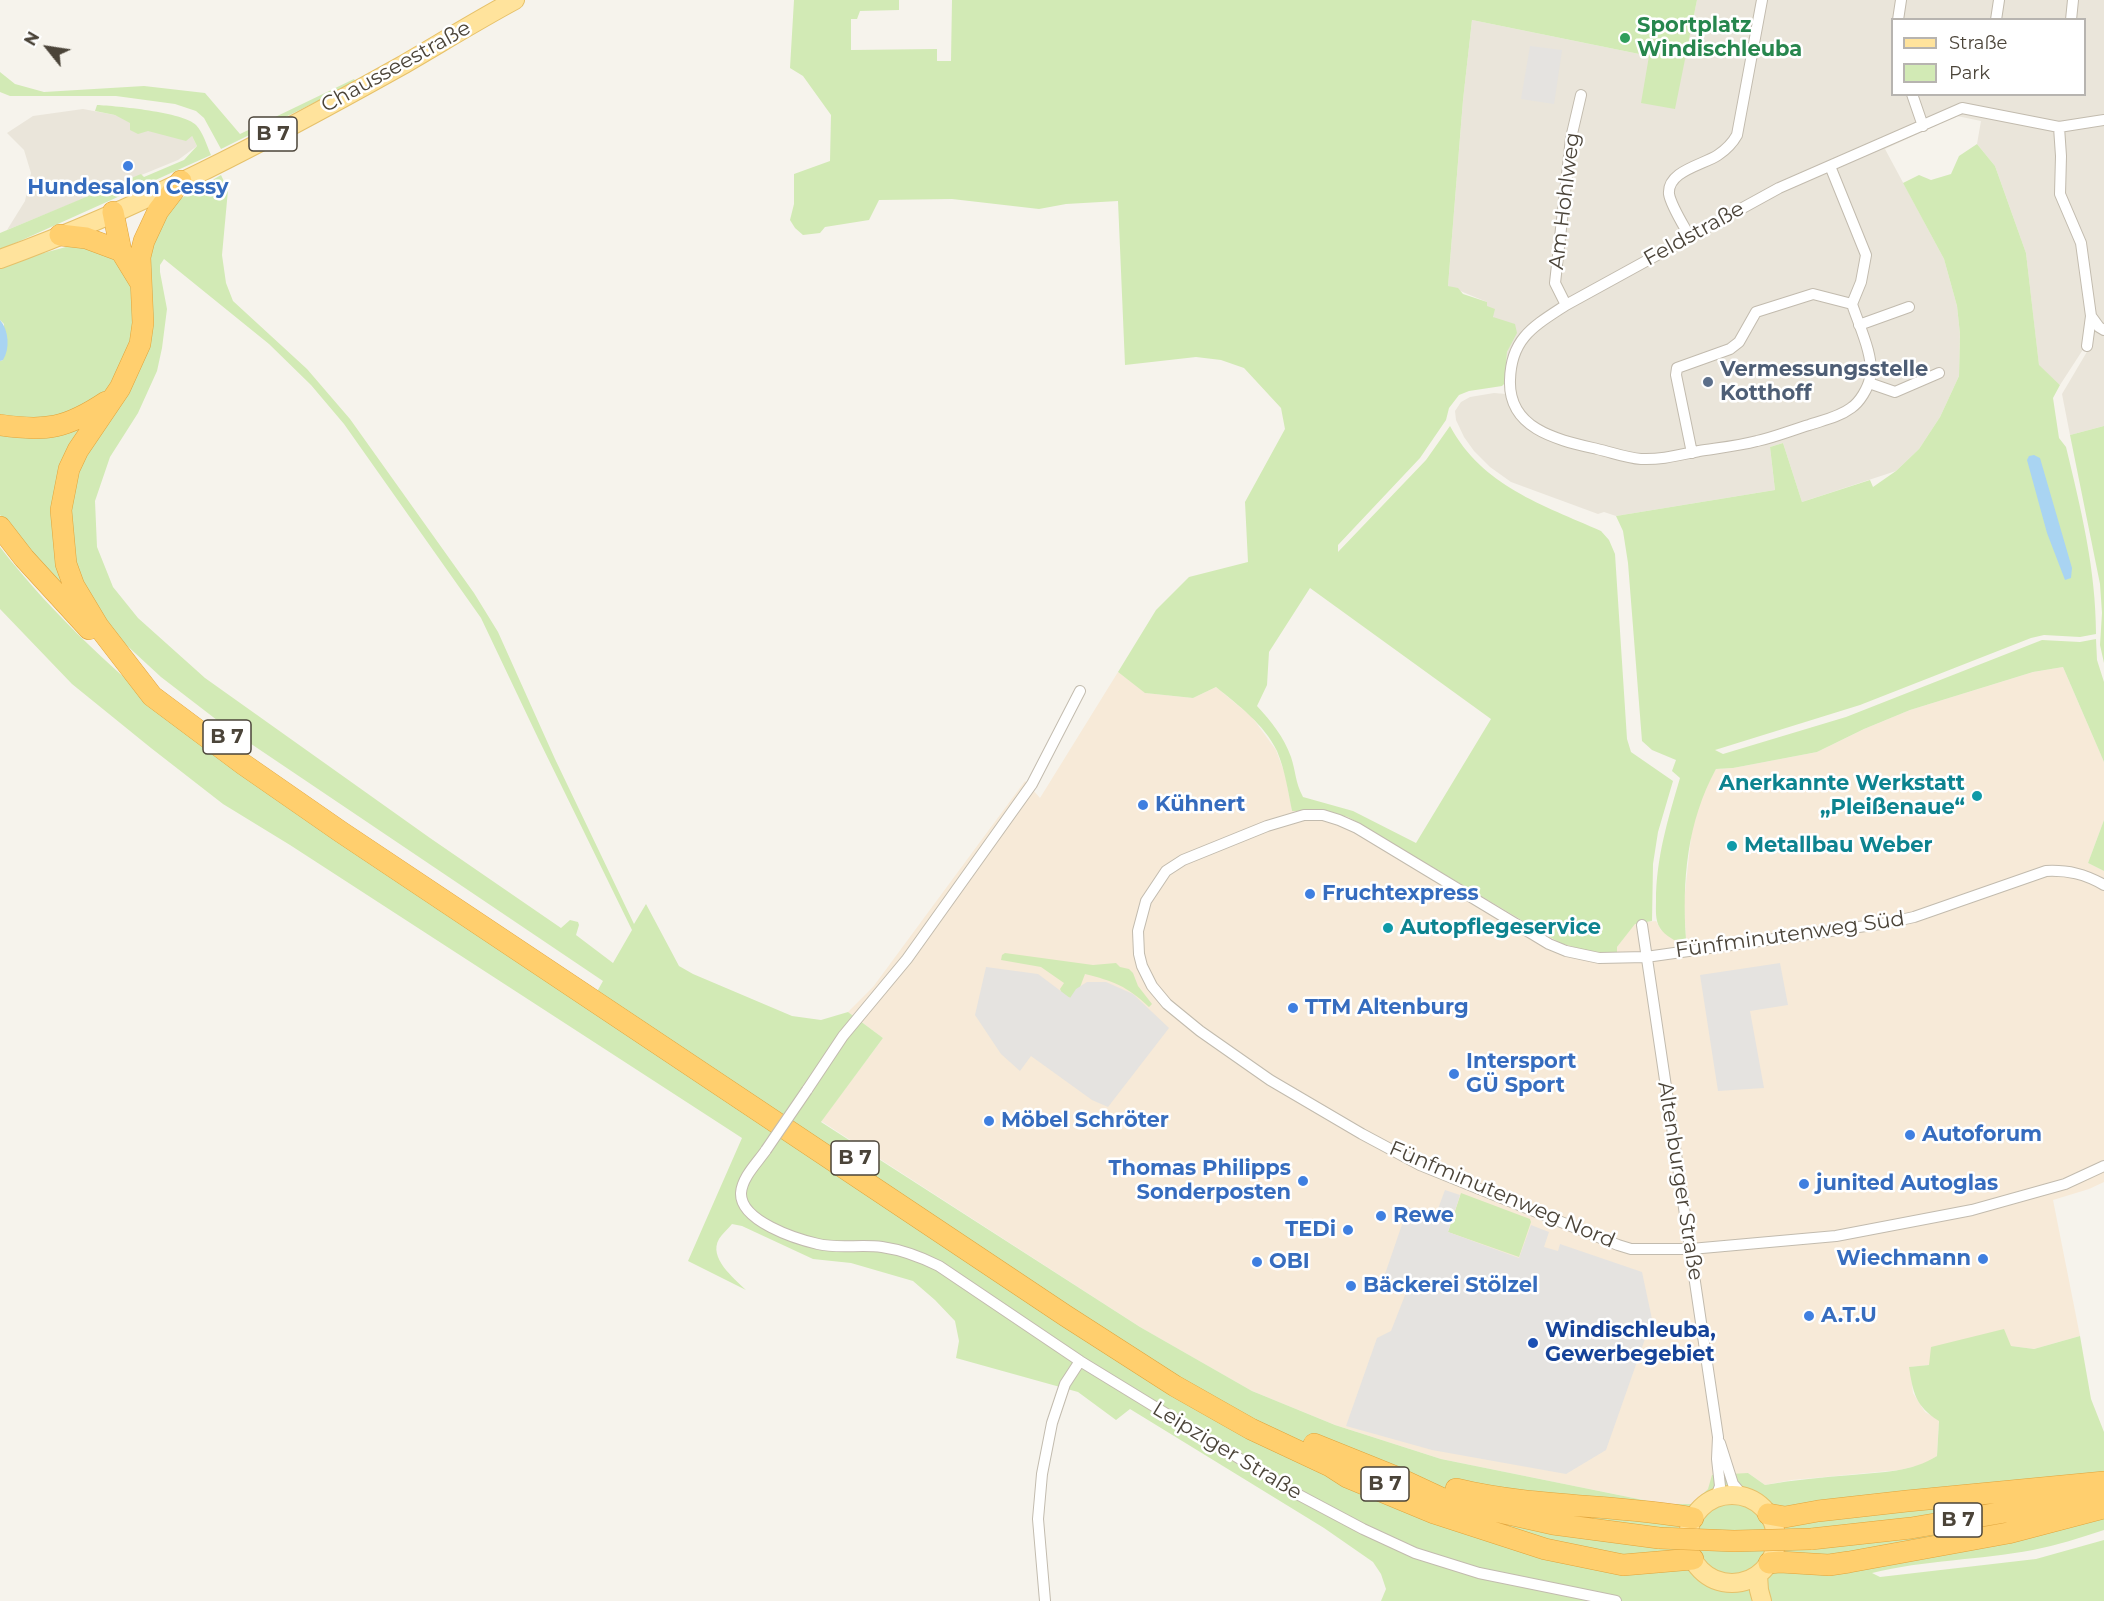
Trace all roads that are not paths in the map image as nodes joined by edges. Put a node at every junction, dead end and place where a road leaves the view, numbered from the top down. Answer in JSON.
{"nodes":[{"id":1,"x":515,"y":0,"type":"edge"},
{"id":2,"x":1762,"y":0,"type":"edge"},
{"id":3,"x":1901,"y":0,"type":"edge"},
{"id":4,"x":1999,"y":0,"type":"edge"},
{"id":5,"x":2073,"y":0,"type":"edge"},
{"id":6,"x":1898,"y":18,"type":"edge"},
{"id":7,"x":1996,"y":18,"type":"edge"},
{"id":8,"x":2071,"y":18,"type":"edge"},
{"id":9,"x":1581,"y":95,"type":"dead end"},
{"id":10,"x":1913,"y":96,"type":"edge"},
{"id":11,"x":2104,"y":120,"type":"edge"},
{"id":12,"x":1923,"y":126,"type":"junction"},
{"id":13,"x":2059,"y":127,"type":"junction"},
{"id":14,"x":1830,"y":166,"type":"junction"},
{"id":15,"x":181,"y":181,"type":"junction"},
{"id":16,"x":118,"y":210,"type":"junction"},
{"id":17,"x":60,"y":235,"type":"junction"},
{"id":18,"x":1690,"y":237,"type":"junction"},
{"id":19,"x":130,"y":254,"type":"junction"},
{"id":20,"x":0,"y":259,"type":"edge"},
{"id":21,"x":1852,"y":304,"type":"junction"},
{"id":22,"x":1566,"y":305,"type":"junction"},
{"id":23,"x":1909,"y":307,"type":"dead end"},
{"id":24,"x":2091,"y":316,"type":"junction"},
{"id":25,"x":1859,"y":325,"type":"junction"},
{"id":26,"x":2104,"y":330,"type":"edge"},
{"id":27,"x":2104,"y":335,"type":"edge"},
{"id":28,"x":1939,"y":373,"type":"dead end"},
{"id":29,"x":1869,"y":382,"type":"junction"},
{"id":30,"x":112,"y":399,"type":"junction"},
{"id":31,"x":0,"y":425,"type":"edge"},
{"id":32,"x":1692,"y":453,"type":"junction"},
{"id":33,"x":0,"y":527,"type":"edge"},
{"id":34,"x":125,"y":664,"type":"junction"},
{"id":35,"x":1080,"y":691,"type":"dead end"},
{"id":36,"x":2104,"y":885,"type":"edge"},
{"id":37,"x":1642,"y":925,"type":"dead end"},
{"id":38,"x":1646,"y":957,"type":"junction"},
{"id":39,"x":2104,"y":1166,"type":"edge"},
{"id":40,"x":1691,"y":1249,"type":"junction"},
{"id":41,"x":1080,"y":1361,"type":"junction"},
{"id":42,"x":1718,"y":1437,"type":"junction"},
{"id":43,"x":1330,"y":1466,"type":"junction"},
{"id":44,"x":1396,"y":1477,"type":"junction"},
{"id":45,"x":2104,"y":1482,"type":"edge"},
{"id":46,"x":2104,"y":1495,"type":"edge"},
{"id":47,"x":1744,"y":1497,"type":"junction"},
{"id":48,"x":1441,"y":1498,"type":"junction"},
{"id":49,"x":1715,"y":1499,"type":"junction"},
{"id":50,"x":2104,"y":1508,"type":"edge"},
{"id":51,"x":1768,"y":1514,"type":"junction"},
{"id":52,"x":1694,"y":1518,"type":"junction"},
{"id":53,"x":1692,"y":1559,"type":"junction"},
{"id":54,"x":1763,"y":1569,"type":"junction"},
{"id":55,"x":1734,"y":1584,"type":"junction"},
{"id":56,"x":1045,"y":1601,"type":"edge"},
{"id":57,"x":1616,"y":1601,"type":"edge"},
{"id":58,"x":1750,"y":1601,"type":"edge"},
{"id":59,"x":1762,"y":1601,"type":"edge"}],
"edges":[{"from":1,"to":15,"type":"main road","name":"Chausseestraße","number":"B 7"},
{"from":2,"to":18,"type":"street"},
{"from":3,"to":6,"type":"street"},
{"from":4,"to":7,"type":"street"},
{"from":5,"to":8,"type":"street"},
{"from":9,"to":22,"type":"street","name":"Am Hohlweg"},
{"from":10,"to":12,"type":"street"},
{"from":11,"to":13,"type":"street","name":"Feldstraße"},
{"from":12,"to":13,"type":"street","name":"Feldstraße"},
{"from":12,"to":14,"type":"street","name":"Feldstraße"},
{"from":13,"to":24,"type":"street"},
{"from":14,"to":18,"type":"street","name":"Feldstraße"},
{"from":14,"to":21,"type":"street"},
{"from":15,"to":16,"type":"main road","number":"B 7"},
{"from":15,"to":19,"type":"highway"},
{"from":16,"to":17,"type":"main road","number":"B 7"},
{"from":16,"to":19,"type":"highway"},
{"from":17,"to":19,"type":"highway"},
{"from":17,"to":20,"type":"main road","number":"B 7"},
{"from":18,"to":22,"type":"street","name":"Feldstraße"},
{"from":19,"to":30,"type":"highway"},
{"from":21,"to":25,"type":"street"},
{"from":21,"to":32,"type":"street"},
{"from":22,"to":32,"type":"street","name":"Feldstraße"},
{"from":23,"to":25,"type":"street"},
{"from":24,"to":26,"type":"street"},
{"from":24,"to":27,"type":"street"},
{"from":25,"to":29,"type":"street"},
{"from":28,"to":29,"type":"street"},
{"from":29,"to":32,"type":"street"},
{"from":30,"to":31,"type":"highway"},
{"from":30,"to":34,"type":"highway"},
{"from":33,"to":34,"type":"highway","number":"B 7"},
{"from":34,"to":43,"type":"highway","number":"B 7"},
{"from":34,"to":44,"type":"highway","number":"B 7"},
{"from":35,"to":41,"type":"street","name":"Leipziger Straße","bridge":true},
{"from":36,"to":38,"type":"street","name":"Fünfminutenweg Süd"},
{"from":37,"to":38,"type":"street","name":"Altenburger Straße"},
{"from":38,"to":40,"type":"street","name":"Altenburger Straße"},
{"from":38,"to":40,"type":"street","name":"Fünfminutenweg Nord"},
{"from":39,"to":40,"type":"street"},
{"from":40,"to":42,"type":"street","name":"Altenburger Straße"},
{"from":41,"to":56,"type":"street"},
{"from":41,"to":57,"type":"street","name":"Leipziger Straße"},
{"from":42,"to":47,"type":"street","name":"Altenburger Straße"},
{"from":42,"to":49,"type":"street","name":"Altenburger Straße"},
{"from":43,"to":48,"type":"highway","number":"B 7"},
{"from":43,"to":53,"type":"highway"},
{"from":44,"to":48,"type":"highway","number":"B 7"},
{"from":44,"to":52,"type":"highway"},
{"from":45,"to":51,"type":"highway"},
{"from":46,"to":48,"type":"highway","number":"B 7","bridge":true},
{"from":47,"to":49,"type":"main road"},
{"from":47,"to":51,"type":"main road"},
{"from":49,"to":52,"type":"main road"},
{"from":50,"to":54,"type":"highway"},
{"from":51,"to":54,"type":"main road"},
{"from":52,"to":53,"type":"main road"},
{"from":53,"to":55,"type":"main road"},
{"from":54,"to":55,"type":"main road"},
{"from":54,"to":59,"type":"main road"},
{"from":55,"to":58,"type":"main road"}]}
